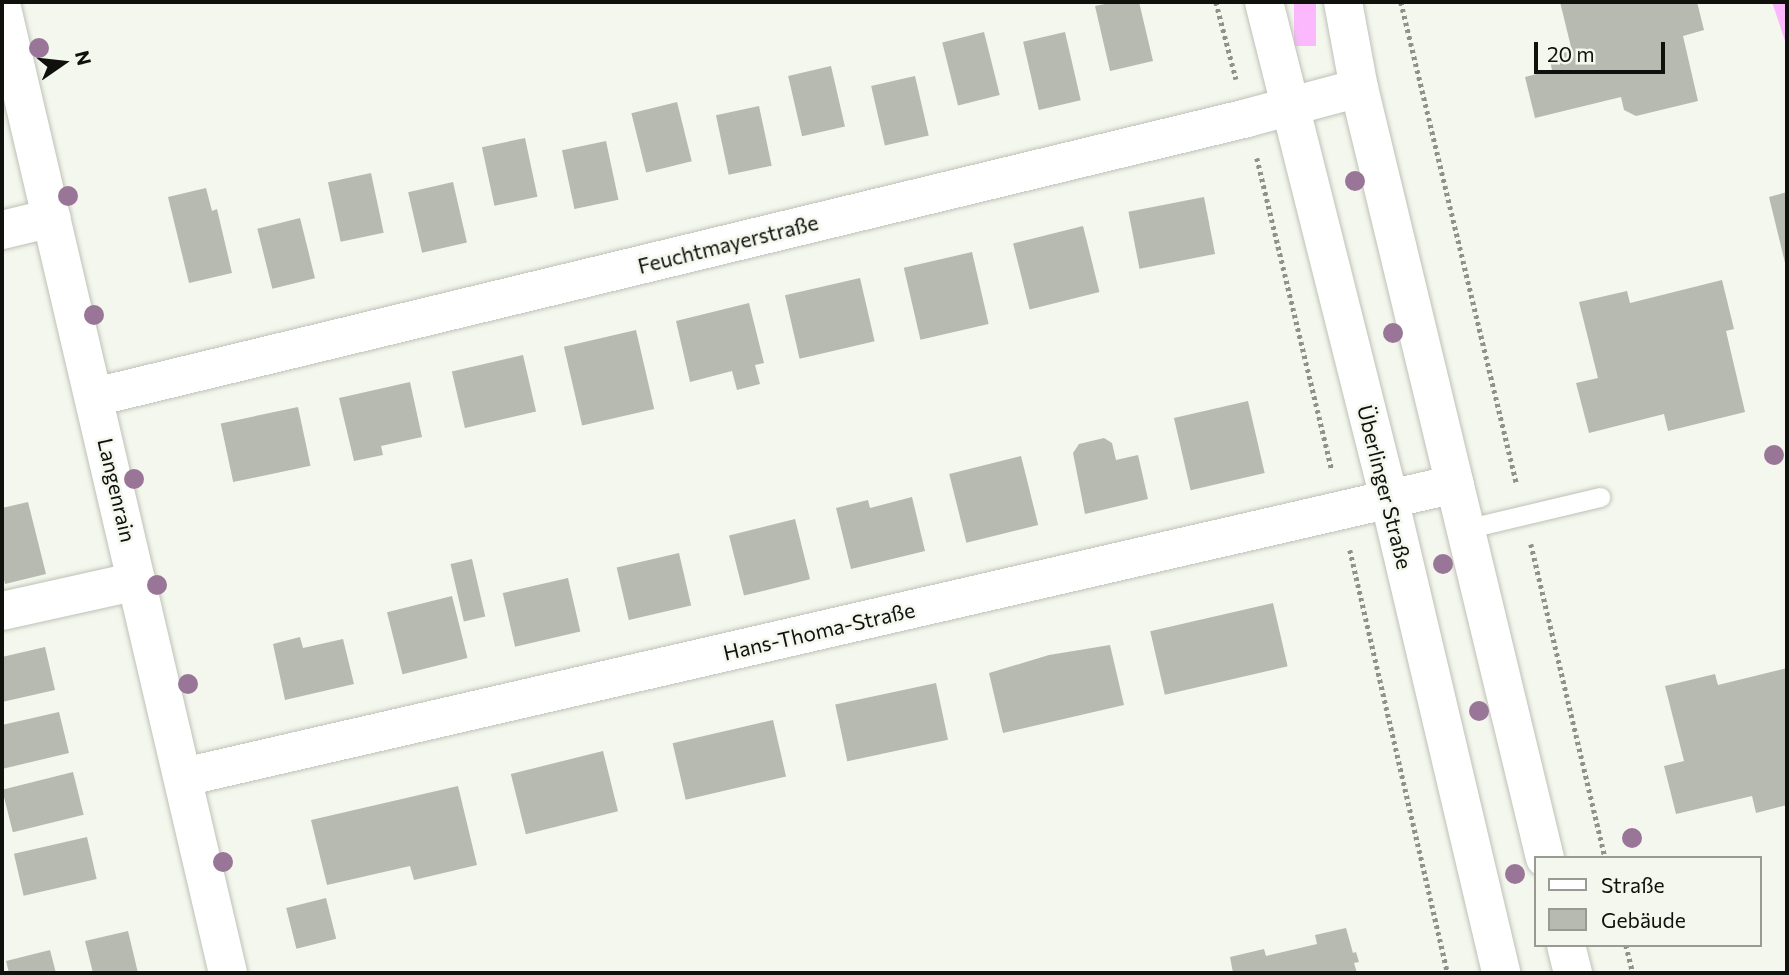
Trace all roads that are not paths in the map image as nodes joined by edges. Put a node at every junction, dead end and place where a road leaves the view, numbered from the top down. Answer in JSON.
{"nodes":[{"id":1,"x":1264,"y":2,"type":"edge"},
{"id":2,"x":1343,"y":2,"type":"edge"},
{"id":3,"x":2,"y":8,"type":"edge"},
{"id":4,"x":1359,"y":88,"type":"junction"},
{"id":5,"x":1291,"y":104,"type":"junction"},
{"id":6,"x":52,"y":218,"type":"junction"},
{"id":7,"x":2,"y":230,"type":"edge"},
{"id":8,"x":95,"y":397,"type":"junction"},
{"id":9,"x":1455,"y":484,"type":"junction"},
{"id":10,"x":1600,"y":497,"type":"dead end"},
{"id":11,"x":1389,"y":499,"type":"junction"},
{"id":12,"x":1465,"y":529,"type":"junction"},
{"id":13,"x":137,"y":581,"type":"junction"},
{"id":14,"x":2,"y":611,"type":"edge"},
{"id":15,"x":184,"y":777,"type":"junction"},
{"id":16,"x":1545,"y":856,"type":"edge"},
{"id":17,"x":1566,"y":947,"type":"edge"},
{"id":18,"x":228,"y":973,"type":"edge"},
{"id":19,"x":1501,"y":973,"type":"edge"},
{"id":20,"x":1573,"y":973,"type":"edge"}],
"edges":[{"from":1,"to":5,"type":"street","name":"Überlinger Straße"},
{"from":2,"to":4,"type":"street"},
{"from":3,"to":6,"type":"street","name":"Langenrain"},
{"from":4,"to":5,"type":"street","name":"Feuchtmayerstraße"},
{"from":4,"to":9,"type":"street"},
{"from":5,"to":8,"type":"street","name":"Feuchtmayerstraße"},
{"from":5,"to":11,"type":"street","name":"Überlinger Straße"},
{"from":6,"to":7,"type":"street"},
{"from":6,"to":8,"type":"street","name":"Langenrain"},
{"from":8,"to":13,"type":"street","name":"Langenrain"},
{"from":9,"to":11,"type":"street","name":"Hans-Thoma-Straße"},
{"from":9,"to":12,"type":"street"},
{"from":10,"to":12,"type":"lane"},
{"from":11,"to":15,"type":"street","name":"Hans-Thoma-Straße"},
{"from":11,"to":19,"type":"street","name":"Überlinger Straße"},
{"from":12,"to":16,"type":"street"},
{"from":13,"to":14,"type":"street"},
{"from":13,"to":15,"type":"street","name":"Langenrain"},
{"from":15,"to":18,"type":"street","name":"Langenrain"},
{"from":17,"to":20,"type":"street"}]}
